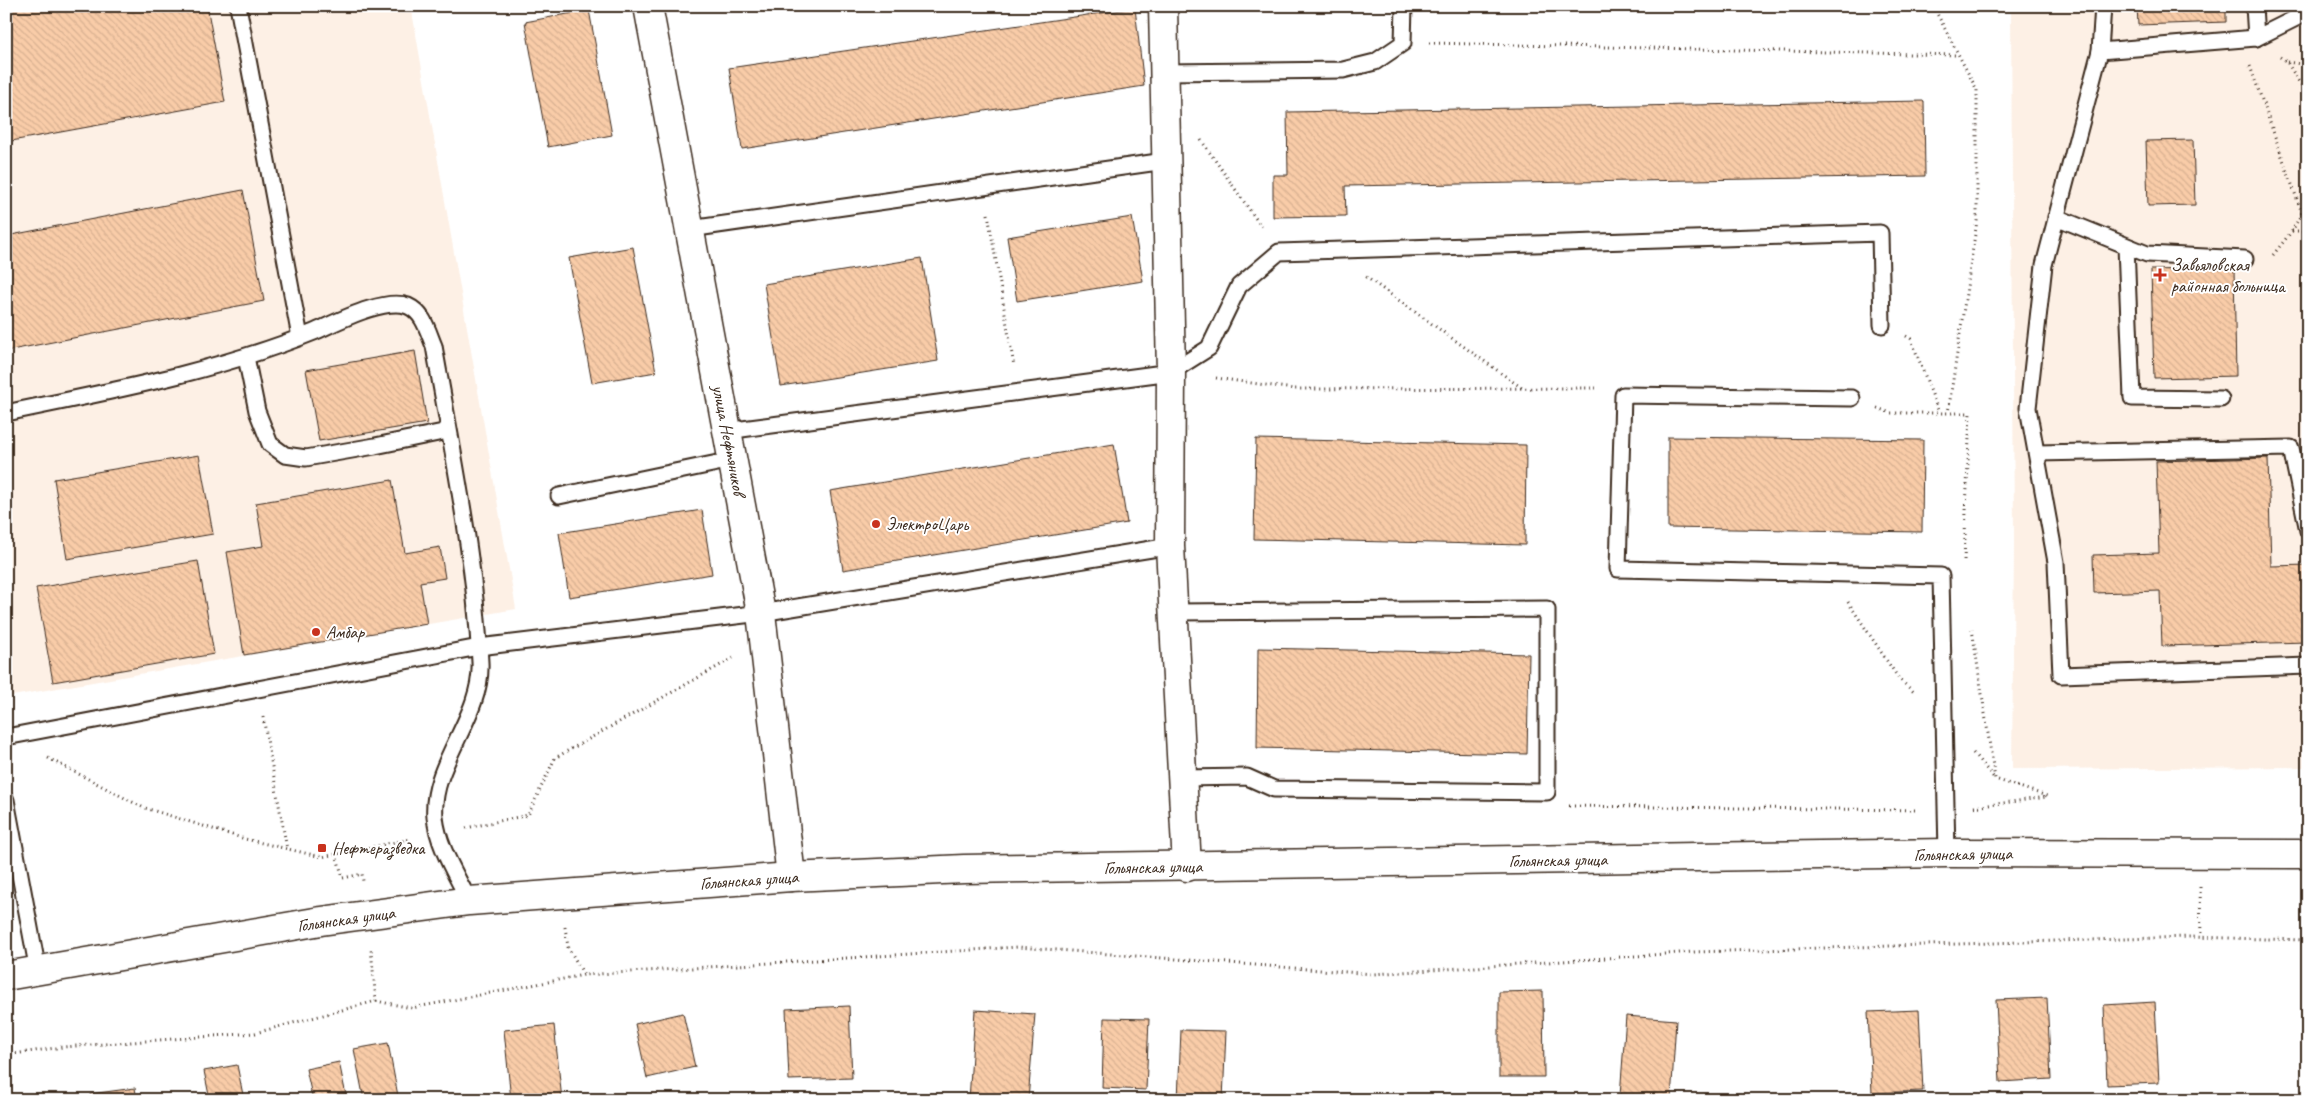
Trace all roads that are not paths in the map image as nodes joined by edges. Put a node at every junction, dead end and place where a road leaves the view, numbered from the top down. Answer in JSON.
{"nodes":[{"id":1,"x":238,"y":6,"type":"edge"},
{"id":2,"x":648,"y":6,"type":"edge"},
{"id":3,"x":1163,"y":6,"type":"edge"},
{"id":4,"x":1404,"y":6,"type":"edge"},
{"id":5,"x":2103,"y":6,"type":"edge"},
{"id":6,"x":2254,"y":6,"type":"edge"},
{"id":7,"x":2308,"y":12,"type":"edge"},
{"id":8,"x":2248,"y":39,"type":"junction"},
{"id":9,"x":2100,"y":51,"type":"junction"},
{"id":10,"x":1165,"y":72,"type":"junction"},
{"id":11,"x":1165,"y":161,"type":"junction"},
{"id":12,"x":2056,"y":217,"type":"junction"},
{"id":13,"x":690,"y":229,"type":"junction"},
{"id":14,"x":2126,"y":246,"type":"junction"},
{"id":15,"x":2245,"y":259,"type":"road end"},
{"id":16,"x":1882,"y":325,"type":"road end"},
{"id":17,"x":300,"y":338,"type":"junction"},
{"id":18,"x":246,"y":357,"type":"junction"},
{"id":19,"x":1171,"y":372,"type":"junction"},
{"id":20,"x":1852,"y":398,"type":"dead end"},
{"id":21,"x":2222,"y":399,"type":"dead end"},
{"id":22,"x":6,"y":413,"type":"edge"},
{"id":23,"x":448,"y":431,"type":"junction"},
{"id":24,"x":727,"y":431,"type":"junction"},
{"id":25,"x":2037,"y":453,"type":"junction"},
{"id":26,"x":732,"y":460,"type":"junction"},
{"id":27,"x":559,"y":496,"type":"dead end"},
{"id":28,"x":2308,"y":531,"type":"edge"},
{"id":29,"x":1170,"y":546,"type":"junction"},
{"id":30,"x":1173,"y":612,"type":"junction"},
{"id":31,"x":761,"y":614,"type":"junction"},
{"id":32,"x":479,"y":647,"type":"junction"},
{"id":33,"x":2308,"y":666,"type":"edge"},
{"id":34,"x":6,"y":737,"type":"edge"},
{"id":35,"x":1182,"y":778,"type":"junction"},
{"id":36,"x":6,"y":800,"type":"edge"},
{"id":37,"x":1947,"y":853,"type":"junction"},
{"id":38,"x":2308,"y":854,"type":"edge"},
{"id":39,"x":1187,"y":866,"type":"junction"},
{"id":40,"x":791,"y":877,"type":"junction"},
{"id":41,"x":469,"y":901,"type":"junction"},
{"id":42,"x":38,"y":970,"type":"junction"},
{"id":43,"x":6,"y":976,"type":"edge"}],
"edges":[{"from":1,"to":17,"type":"lane"},
{"from":2,"to":13,"type":"main road","name":"улица Нефтяников"},
{"from":3,"to":10,"type":"main road"},
{"from":4,"to":10,"type":"lane"},
{"from":5,"to":9,"type":"lane"},
{"from":6,"to":8,"type":"lane"},
{"from":7,"to":8,"type":"lane"},
{"from":8,"to":9,"type":"lane"},
{"from":9,"to":12,"type":"lane"},
{"from":10,"to":11,"type":"main road"},
{"from":11,"to":13,"type":"lane"},
{"from":11,"to":19,"type":"main road"},
{"from":12,"to":14,"type":"lane"},
{"from":12,"to":25,"type":"lane"},
{"from":13,"to":24,"type":"main road","name":"улица Нефтяников"},
{"from":14,"to":15,"type":"lane"},
{"from":14,"to":21,"type":"lane"},
{"from":16,"to":19,"type":"lane"},
{"from":17,"to":18,"type":"lane"},
{"from":17,"to":23,"type":"lane"},
{"from":18,"to":22,"type":"lane"},
{"from":18,"to":23,"type":"lane"},
{"from":19,"to":24,"type":"lane"},
{"from":19,"to":29,"type":"main road"},
{"from":20,"to":37,"type":"lane"},
{"from":23,"to":32,"type":"lane"},
{"from":24,"to":26,"type":"main road","name":"улица Нефтяников"},
{"from":25,"to":28,"type":"lane"},
{"from":25,"to":33,"type":"lane"},
{"from":26,"to":27,"type":"lane"},
{"from":26,"to":31,"type":"main road","name":"улица Нефтяников"},
{"from":29,"to":30,"type":"main road"},
{"from":29,"to":31,"type":"lane"},
{"from":30,"to":35,"type":"main road"},
{"from":30,"to":35,"type":"lane"},
{"from":31,"to":32,"type":"lane"},
{"from":31,"to":40,"type":"main road","name":"улица Нефтяников"},
{"from":32,"to":34,"type":"lane"},
{"from":32,"to":41,"type":"lane"},
{"from":35,"to":39,"type":"main road"},
{"from":36,"to":42,"type":"lane"},
{"from":37,"to":38,"type":"main road","name":"Гольянская улица"},
{"from":37,"to":39,"type":"main road","name":"Гольянская улица"},
{"from":39,"to":40,"type":"main road","name":"Гольянская улица"},
{"from":40,"to":41,"type":"main road","name":"Гольянская улица"},
{"from":41,"to":42,"type":"main road","name":"Гольянская улица"},
{"from":42,"to":43,"type":"main road","name":"Гольянская улица"}]}
